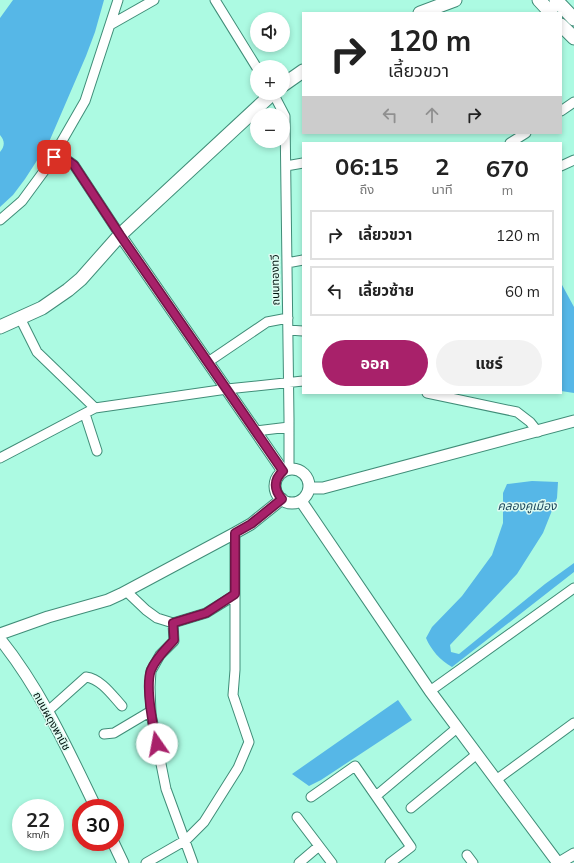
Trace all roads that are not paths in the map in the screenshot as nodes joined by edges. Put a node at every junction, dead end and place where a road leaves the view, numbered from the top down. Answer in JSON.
{"nodes":[{"id":1,"x":118,"y":0,"type":"edge"},
{"id":2,"x":154,"y":0,"type":"edge"},
{"id":3,"x":215,"y":0,"type":"edge"},
{"id":4,"x":454,"y":0,"type":"edge"},
{"id":5,"x":539,"y":0,"type":"edge"},
{"id":6,"x":556,"y":0,"type":"edge"},
{"id":7,"x":423,"y":12,"type":"edge"},
{"id":8,"x":550,"y":12,"type":"edge"},
{"id":9,"x":574,"y":19,"type":"edge"},
{"id":10,"x":110,"y":25,"type":"junction"},
{"id":11,"x":562,"y":27,"type":"edge"},
{"id":12,"x":574,"y":38,"type":"edge"},
{"id":13,"x":252,"y":60,"type":"edge"},
{"id":14,"x":302,"y":71,"type":"edge"},
{"id":15,"x":290,"y":80,"type":"edge"},
{"id":16,"x":265,"y":100,"type":"edge"},
{"id":17,"x":277,"y":100,"type":"edge"},
{"id":18,"x":574,"y":102,"type":"edge"},
{"id":19,"x":562,"y":110,"type":"edge"},
{"id":20,"x":524,"y":134,"type":"edge"},
{"id":21,"x":512,"y":142,"type":"edge"},
{"id":22,"x":54,"y":157,"type":"junction"},
{"id":23,"x":574,"y":160,"type":"edge"},
{"id":24,"x":302,"y":163,"type":"edge"},
{"id":25,"x":286,"y":166,"type":"junction"},
{"id":26,"x":562,"y":166,"type":"edge"},
{"id":27,"x":0,"y":220,"type":"edge"},
{"id":28,"x":120,"y":235,"type":"junction"},
{"id":29,"x":302,"y":260,"type":"edge"},
{"id":30,"x":287,"y":263,"type":"junction"},
{"id":31,"x":20,"y":318,"type":"junction"},
{"id":32,"x":288,"y":318,"type":"junction"},
{"id":33,"x":0,"y":327,"type":"edge"},
{"id":34,"x":288,"y":330,"type":"junction"},
{"id":35,"x":302,"y":331,"type":"edge"},
{"id":36,"x":208,"y":362,"type":"junction"},
{"id":37,"x":302,"y":381,"type":"edge"},
{"id":38,"x":289,"y":382,"type":"junction"},
{"id":39,"x":227,"y":389,"type":"junction"},
{"id":40,"x":436,"y":394,"type":"edge"},
{"id":41,"x":465,"y":397,"type":"edge"},
{"id":42,"x":95,"y":408,"type":"junction"},
{"id":43,"x":85,"y":414,"type":"junction"},
{"id":44,"x":574,"y":421,"type":"edge"},
{"id":45,"x":289,"y":427,"type":"junction"},
{"id":46,"x":256,"y":431,"type":"junction"},
{"id":47,"x":538,"y":432,"type":"junction"},
{"id":48,"x":98,"y":451,"type":"dead end"},
{"id":49,"x":0,"y":458,"type":"edge"},
{"id":50,"x":286,"y":470,"type":"junction"},
{"id":51,"x":309,"y":488,"type":"junction"},
{"id":52,"x":282,"y":499,"type":"junction"},
{"id":53,"x":301,"y":501,"type":"junction"},
{"id":54,"x":235,"y":533,"type":"junction"},
{"id":55,"x":574,"y":588,"type":"edge"},
{"id":56,"x":126,"y":591,"type":"junction"},
{"id":57,"x":235,"y":594,"type":"junction"},
{"id":58,"x":173,"y":623,"type":"junction"},
{"id":59,"x":0,"y":634,"type":"edge"},
{"id":60,"x":0,"y":639,"type":"edge"},
{"id":61,"x":430,"y":691,"type":"junction"},
{"id":62,"x":122,"y":706,"type":"dead end"},
{"id":63,"x":48,"y":711,"type":"junction"},
{"id":64,"x":151,"y":711,"type":"junction"},
{"id":65,"x":574,"y":723,"type":"edge"},
{"id":66,"x":457,"y":728,"type":"junction"},
{"id":67,"x":104,"y":734,"type":"dead end"},
{"id":68,"x":477,"y":754,"type":"junction"},
{"id":69,"x":496,"y":780,"type":"junction"},
{"id":70,"x":376,"y":796,"type":"junction"},
{"id":71,"x":311,"y":797,"type":"dead end"},
{"id":72,"x":92,"y":799,"type":"edge"},
{"id":73,"x":411,"y":808,"type":"dead end"},
{"id":74,"x":297,"y":817,"type":"dead end"},
{"id":75,"x":186,"y":840,"type":"junction"},
{"id":76,"x":319,"y":846,"type":"junction"},
{"id":77,"x":117,"y":851,"type":"edge"},
{"id":78,"x":574,"y":854,"type":"edge"},
{"id":79,"x":123,"y":863,"type":"edge"},
{"id":80,"x":146,"y":863,"type":"edge"},
{"id":81,"x":193,"y":863,"type":"edge"},
{"id":82,"x":299,"y":863,"type":"edge"},
{"id":83,"x":332,"y":863,"type":"edge"},
{"id":84,"x":390,"y":863,"type":"edge"},
{"id":85,"x":558,"y":863,"type":"edge"}],
"edges":[{"from":1,"to":10,"type":"street"},
{"from":2,"to":10,"type":"street"},
{"from":3,"to":13,"type":"street"},
{"from":4,"to":7,"type":"main road"},
{"from":5,"to":8,"type":"main road"},
{"from":6,"to":9,"type":"main road"},
{"from":10,"to":22,"type":"street"},
{"from":11,"to":12,"type":"main road"},
{"from":14,"to":15,"type":"main road"},
{"from":16,"to":28,"type":"main road"},
{"from":17,"to":25,"type":"street","name":"ถนนทองทวี"},
{"from":18,"to":19,"type":"street"},
{"from":20,"to":21,"type":"street"},
{"from":22,"to":27,"type":"street"},
{"from":22,"to":28,"type":"street"},
{"from":23,"to":26,"type":"street"},
{"from":24,"to":25,"type":"street"},
{"from":25,"to":30,"type":"street","name":"ถนนทองทวี"},
{"from":28,"to":31,"type":"main road"},
{"from":28,"to":36,"type":"street"},
{"from":29,"to":30,"type":"street"},
{"from":30,"to":32,"type":"street","name":"ถนนทองทวี"},
{"from":31,"to":33,"type":"main road"},
{"from":31,"to":42,"type":"street"},
{"from":32,"to":34,"type":"street","name":"ถนนทองทวี"},
{"from":32,"to":36,"type":"street"},
{"from":34,"to":35,"type":"street"},
{"from":34,"to":38,"type":"street","name":"ถนนทองทวี"},
{"from":36,"to":39,"type":"street"},
{"from":37,"to":38,"type":"street"},
{"from":38,"to":39,"type":"street"},
{"from":38,"to":45,"type":"street","name":"ถนนทองทวี"},
{"from":39,"to":42,"type":"street"},
{"from":39,"to":46,"type":"street"},
{"from":40,"to":41,"type":"street"},
{"from":41,"to":47,"type":"street"},
{"from":42,"to":43,"type":"street"},
{"from":43,"to":48,"type":"street"},
{"from":43,"to":49,"type":"street"},
{"from":44,"to":47,"type":"street"},
{"from":45,"to":46,"type":"street"},
{"from":45,"to":50,"type":"street","name":"ถนนทองทวี"},
{"from":46,"to":50,"type":"street"},
{"from":47,"to":51,"type":"street"},
{"from":50,"to":51,"type":"street"},
{"from":50,"to":52,"type":"street"},
{"from":51,"to":53,"type":"street"},
{"from":52,"to":53,"type":"street"},
{"from":52,"to":54,"type":"street"},
{"from":53,"to":61,"type":"street"},
{"from":54,"to":56,"type":"street"},
{"from":54,"to":57,"type":"street"},
{"from":55,"to":61,"type":"street"},
{"from":56,"to":58,"type":"street"},
{"from":56,"to":59,"type":"street"},
{"from":57,"to":58,"type":"street"},
{"from":57,"to":75,"type":"street"},
{"from":58,"to":64,"type":"street"},
{"from":60,"to":63,"type":"street","name":"ถนนผดุงพานิช"},
{"from":61,"to":66,"type":"street"},
{"from":62,"to":63,"type":"street"},
{"from":63,"to":72,"type":"street","name":"ถนนผดุงพานิช"},
{"from":64,"to":67,"type":"street"},
{"from":64,"to":75,"type":"street"},
{"from":65,"to":69,"type":"street"},
{"from":66,"to":68,"type":"street"},
{"from":66,"to":70,"type":"street"},
{"from":68,"to":69,"type":"street"},
{"from":68,"to":73,"type":"street"},
{"from":69,"to":85,"type":"street"},
{"from":70,"to":71,"type":"street"},
{"from":70,"to":84,"type":"street"},
{"from":74,"to":76,"type":"street"},
{"from":75,"to":80,"type":"street"},
{"from":75,"to":81,"type":"street"},
{"from":76,"to":82,"type":"street"},
{"from":76,"to":83,"type":"street"},
{"from":77,"to":79,"type":"street"},
{"from":78,"to":85,"type":"street"}]}
